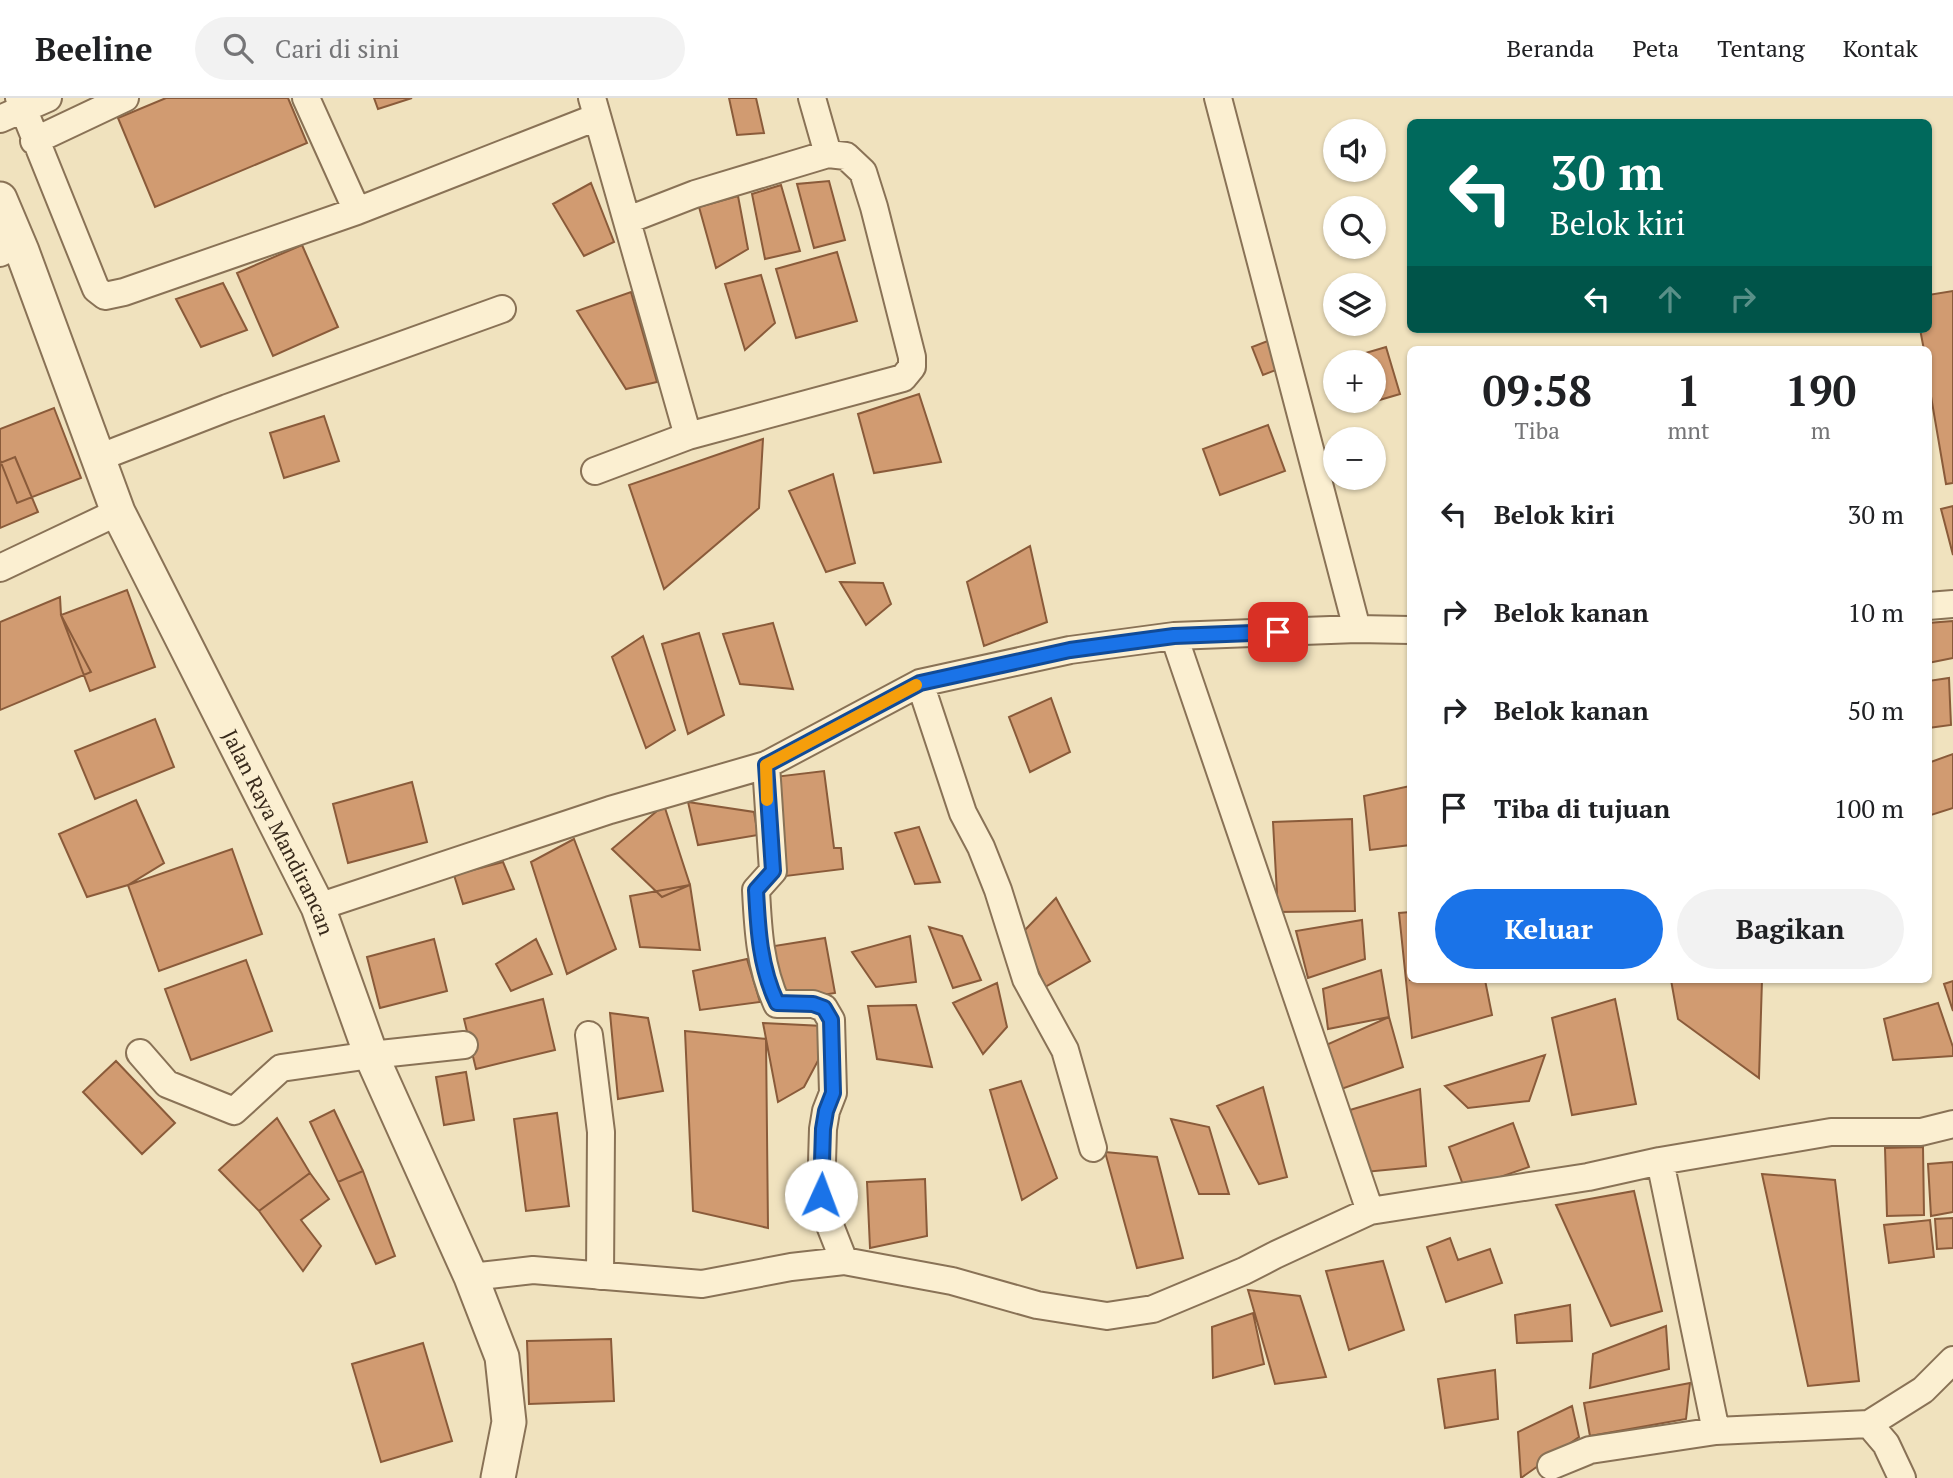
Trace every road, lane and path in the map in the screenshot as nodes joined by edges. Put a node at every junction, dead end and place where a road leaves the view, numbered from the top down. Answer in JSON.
{"nodes":[{"id":1,"x":48,"y":98,"type":"edge"},
{"id":2,"x":125,"y":98,"type":"edge"},
{"id":3,"x":306,"y":98,"type":"edge"},
{"id":4,"x":812,"y":98,"type":"edge"},
{"id":5,"x":1218,"y":98,"type":"edge"},
{"id":6,"x":595,"y":108,"type":"edge"},
{"id":7,"x":14,"y":109,"type":"edge"},
{"id":8,"x":34,"y":141,"type":"junction"},
{"id":9,"x":828,"y":155,"type":"junction"},
{"id":10,"x":0,"y":199,"type":"edge"},
{"id":11,"x":357,"y":211,"type":"junction"},
{"id":12,"x":628,"y":220,"type":"junction"},
{"id":13,"x":10,"y":248,"type":"edge"},
{"id":14,"x":502,"y":309,"type":"dead end"},
{"id":15,"x":688,"y":436,"type":"junction"},
{"id":16,"x":98,"y":457,"type":"junction"},
{"id":17,"x":595,"y":471,"type":"dead end"},
{"id":18,"x":118,"y":512,"type":"junction"},
{"id":19,"x":0,"y":568,"type":"edge"},
{"id":20,"x":1953,"y":604,"type":"edge"},
{"id":21,"x":1932,"y":606,"type":"edge"},
{"id":22,"x":1357,"y":629,"type":"junction"},
{"id":23,"x":1407,"y":630,"type":"edge"},
{"id":24,"x":1174,"y":636,"type":"junction"},
{"id":25,"x":920,"y":683,"type":"junction"},
{"id":26,"x":766,"y":765,"type":"junction"},
{"id":27,"x":318,"y":907,"type":"junction"},
{"id":28,"x":589,"y":1035,"type":"dead end"},
{"id":29,"x":464,"y":1045,"type":"dead end"},
{"id":30,"x":140,"y":1053,"type":"dead end"},
{"id":31,"x":371,"y":1055,"type":"junction"},
{"id":32,"x":1953,"y":1124,"type":"edge"},
{"id":33,"x":1093,"y":1148,"type":"dead end"},
{"id":34,"x":1660,"y":1161,"type":"junction"},
{"id":35,"x":1370,"y":1211,"type":"junction"},
{"id":36,"x":844,"y":1261,"type":"junction"},
{"id":37,"x":600,"y":1276,"type":"junction"},
{"id":38,"x":471,"y":1277,"type":"junction"},
{"id":39,"x":1953,"y":1360,"type":"edge"},
{"id":40,"x":1869,"y":1424,"type":"junction"},
{"id":41,"x":1716,"y":1431,"type":"junction"},
{"id":42,"x":1551,"y":1466,"type":"dead end"},
{"id":43,"x":498,"y":1478,"type":"edge"},
{"id":44,"x":1902,"y":1478,"type":"edge"}],
"edges":[{"from":1,"to":7,"type":"street"},
{"from":2,"to":8,"type":"street"},
{"from":3,"to":11,"type":"street"},
{"from":4,"to":9,"type":"street"},
{"from":5,"to":22,"type":"street"},
{"from":6,"to":11,"type":"street"},
{"from":6,"to":12,"type":"street"},
{"from":7,"to":8,"type":"street"},
{"from":8,"to":11,"type":"street"},
{"from":9,"to":12,"type":"street"},
{"from":9,"to":15,"type":"street"},
{"from":10,"to":13,"type":"street","name":"Jalan Raya Mandirancan"},
{"from":12,"to":15,"type":"street"},
{"from":13,"to":16,"type":"street","name":"Jalan Raya Mandirancan"},
{"from":14,"to":16,"type":"street"},
{"from":15,"to":17,"type":"street"},
{"from":16,"to":18,"type":"street","name":"Jalan Raya Mandirancan"},
{"from":18,"to":19,"type":"street"},
{"from":18,"to":27,"type":"street","name":"Jalan Raya Mandirancan"},
{"from":20,"to":21,"type":"street"},
{"from":22,"to":23,"type":"street"},
{"from":22,"to":24,"type":"street"},
{"from":24,"to":25,"type":"street"},
{"from":24,"to":35,"type":"street"},
{"from":25,"to":26,"type":"street"},
{"from":25,"to":33,"type":"street"},
{"from":26,"to":27,"type":"street"},
{"from":26,"to":36,"type":"street"},
{"from":27,"to":31,"type":"street","name":"Jalan Raya Mandirancan"},
{"from":28,"to":37,"type":"street"},
{"from":29,"to":31,"type":"street"},
{"from":30,"to":31,"type":"street"},
{"from":31,"to":38,"type":"street","name":"Jalan Raya Mandirancan"},
{"from":32,"to":34,"type":"street"},
{"from":34,"to":35,"type":"street"},
{"from":34,"to":41,"type":"street"},
{"from":35,"to":36,"type":"street"},
{"from":36,"to":37,"type":"street"},
{"from":37,"to":38,"type":"street"},
{"from":38,"to":43,"type":"street","name":"Jalan Raya Mandirancan"},
{"from":39,"to":40,"type":"street"},
{"from":40,"to":41,"type":"street"},
{"from":40,"to":44,"type":"street"},
{"from":41,"to":42,"type":"street"}]}
